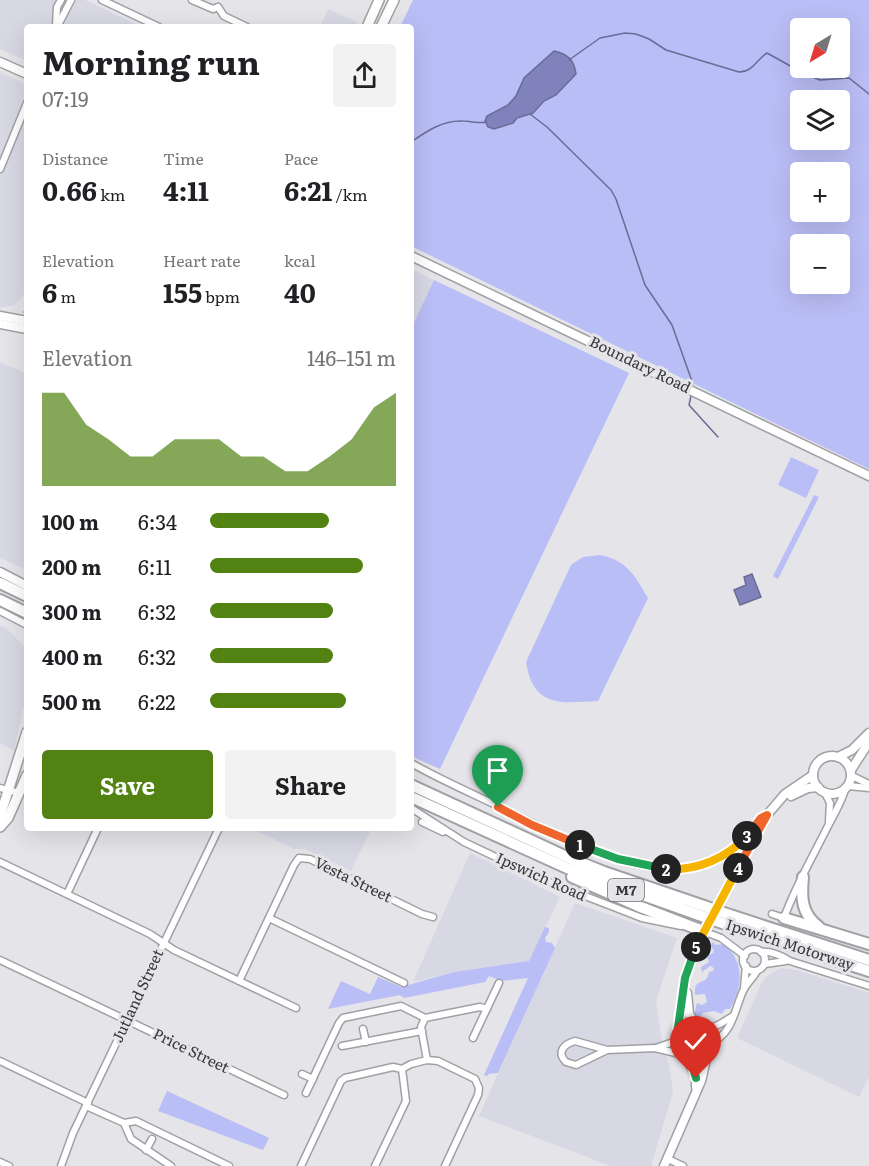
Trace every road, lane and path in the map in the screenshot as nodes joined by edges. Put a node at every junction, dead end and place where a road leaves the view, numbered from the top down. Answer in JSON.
{"nodes":[{"id":1,"x":61,"y":0,"type":"edge"},
{"id":2,"x":71,"y":0,"type":"edge"},
{"id":3,"x":102,"y":0,"type":"edge"},
{"id":4,"x":192,"y":0,"type":"edge"},
{"id":5,"x":222,"y":0,"type":"edge"},
{"id":6,"x":379,"y":0,"type":"edge"},
{"id":7,"x":394,"y":0,"type":"edge"},
{"id":8,"x":218,"y":7,"type":"junction"},
{"id":9,"x":57,"y":24,"type":"edge"},
{"id":10,"x":59,"y":24,"type":"edge"},
{"id":11,"x":153,"y":24,"type":"edge"},
{"id":12,"x":240,"y":24,"type":"edge"},
{"id":13,"x":368,"y":24,"type":"edge"},
{"id":14,"x":382,"y":24,"type":"edge"},
{"id":15,"x":0,"y":62,"type":"edge"},
{"id":16,"x":24,"y":74,"type":"edge"},
{"id":17,"x":24,"y":110,"type":"edge"},
{"id":18,"x":0,"y":169,"type":"edge"},
{"id":19,"x":414,"y":257,"type":"edge"},
{"id":20,"x":0,"y":316,"type":"edge"},
{"id":21,"x":24,"y":320,"type":"edge"},
{"id":22,"x":0,"y":324,"type":"edge"},
{"id":23,"x":24,"y":328,"type":"edge"},
{"id":24,"x":869,"y":476,"type":"edge"},
{"id":25,"x":0,"y":572,"type":"edge"},
{"id":26,"x":0,"y":583,"type":"edge"},
{"id":27,"x":24,"y":584,"type":"edge"},
{"id":28,"x":24,"y":595,"type":"edge"},
{"id":29,"x":0,"y":600,"type":"edge"},
{"id":30,"x":0,"y":610,"type":"edge"},
{"id":31,"x":24,"y":612,"type":"edge"},
{"id":32,"x":24,"y":623,"type":"edge"},
{"id":33,"x":869,"y":733,"type":"edge"},
{"id":34,"x":24,"y":742,"type":"edge"},
{"id":35,"x":869,"y":742,"type":"edge"},
{"id":36,"x":838,"y":757,"type":"junction"},
{"id":37,"x":414,"y":765,"type":"edge"},
{"id":38,"x":851,"y":773,"type":"junction"},
{"id":39,"x":813,"y":775,"type":"junction"},
{"id":40,"x":24,"y":778,"type":"edge"},
{"id":41,"x":414,"y":778,"type":"edge"},
{"id":42,"x":414,"y":786,"type":"edge"},
{"id":43,"x":869,"y":786,"type":"edge"},
{"id":44,"x":847,"y":788,"type":"junction"},
{"id":45,"x":9,"y":790,"type":"edge"},
{"id":46,"x":821,"y":790,"type":"junction"},
{"id":47,"x":414,"y":798,"type":"edge"},
{"id":48,"x":414,"y":810,"type":"edge"},
{"id":49,"x":767,"y":815,"type":"junction"},
{"id":50,"x":482,"y":819,"type":"junction"},
{"id":51,"x":422,"y":822,"type":"dead end"},
{"id":52,"x":828,"y":825,"type":"junction"},
{"id":53,"x":0,"y":826,"type":"edge"},
{"id":54,"x":97,"y":831,"type":"edge"},
{"id":55,"x":218,"y":831,"type":"edge"},
{"id":56,"x":469,"y":844,"type":"junction"},
{"id":57,"x":0,"y":862,"type":"edge"},
{"id":58,"x":553,"y":862,"type":"junction"},
{"id":59,"x":803,"y":877,"type":"junction"},
{"id":60,"x":67,"y":894,"type":"junction"},
{"id":61,"x":702,"y":911,"type":"junction"},
{"id":62,"x":772,"y":914,"type":"dead end"},
{"id":63,"x":433,"y":916,"type":"dead end"},
{"id":64,"x":269,"y":918,"type":"junction"},
{"id":65,"x":784,"y":918,"type":"junction"},
{"id":66,"x":730,"y":920,"type":"junction"},
{"id":67,"x":696,"y":929,"type":"junction"},
{"id":68,"x":825,"y":930,"type":"junction"},
{"id":69,"x":164,"y":943,"type":"junction"},
{"id":70,"x":869,"y":944,"type":"edge"},
{"id":71,"x":761,"y":952,"type":"junction"},
{"id":72,"x":745,"y":956,"type":"junction"},
{"id":73,"x":0,"y":960,"type":"edge"},
{"id":74,"x":869,"y":960,"type":"edge"},
{"id":75,"x":790,"y":961,"type":"junction"},
{"id":76,"x":765,"y":964,"type":"junction"},
{"id":77,"x":746,"y":966,"type":"junction"},
{"id":78,"x":757,"y":971,"type":"junction"},
{"id":79,"x":869,"y":971,"type":"edge"},
{"id":80,"x":238,"y":981,"type":"junction"},
{"id":81,"x":404,"y":983,"type":"dead end"},
{"id":82,"x":499,"y":983,"type":"dead end"},
{"id":83,"x":869,"y":986,"type":"edge"},
{"id":84,"x":744,"y":989,"type":"junction"},
{"id":85,"x":296,"y":1008,"type":"dead end"},
{"id":86,"x":486,"y":1009,"type":"junction"},
{"id":87,"x":734,"y":1015,"type":"junction"},
{"id":88,"x":425,"y":1018,"type":"junction"},
{"id":89,"x":127,"y":1020,"type":"junction"},
{"id":90,"x":363,"y":1029,"type":"dead end"},
{"id":91,"x":701,"y":1029,"type":"junction"},
{"id":92,"x":422,"y":1031,"type":"junction"},
{"id":93,"x":473,"y":1038,"type":"dead end"},
{"id":94,"x":676,"y":1039,"type":"junction"},
{"id":95,"x":366,"y":1042,"type":"junction"},
{"id":96,"x":710,"y":1042,"type":"junction"},
{"id":97,"x":342,"y":1046,"type":"dead end"},
{"id":98,"x":655,"y":1048,"type":"junction"},
{"id":99,"x":607,"y":1050,"type":"junction"},
{"id":100,"x":707,"y":1052,"type":"junction"},
{"id":101,"x":680,"y":1054,"type":"junction"},
{"id":102,"x":688,"y":1059,"type":"junction"},
{"id":103,"x":428,"y":1060,"type":"junction"},
{"id":104,"x":0,"y":1061,"type":"edge"},
{"id":105,"x":402,"y":1069,"type":"junction"},
{"id":106,"x":302,"y":1074,"type":"dead end"},
{"id":107,"x":313,"y":1079,"type":"junction"},
{"id":108,"x":306,"y":1093,"type":"dead end"},
{"id":109,"x":696,"y":1094,"type":"junction"},
{"id":110,"x":284,"y":1095,"type":"dead end"},
{"id":111,"x":87,"y":1105,"type":"junction"},
{"id":112,"x":124,"y":1123,"type":"junction"},
{"id":113,"x":152,"y":1139,"type":"dead end"},
{"id":114,"x":146,"y":1150,"type":"junction"},
{"id":115,"x":0,"y":1162,"type":"edge"},
{"id":116,"x":666,"y":1162,"type":"edge"},
{"id":117,"x":9,"y":1166,"type":"edge"},
{"id":118,"x":61,"y":1166,"type":"edge"},
{"id":119,"x":171,"y":1166,"type":"edge"},
{"id":120,"x":229,"y":1166,"type":"edge"},
{"id":121,"x":301,"y":1166,"type":"edge"},
{"id":122,"x":375,"y":1166,"type":"edge"},
{"id":123,"x":445,"y":1166,"type":"edge"},
{"id":124,"x":683,"y":1166,"type":"edge"}],
"edges":[{"from":1,"to":9,"type":"street"},
{"from":2,"to":10,"type":"street"},
{"from":3,"to":11,"type":"street"},
{"from":4,"to":8,"type":"street"},
{"from":5,"to":8,"type":"street"},
{"from":6,"to":13,"type":"main road"},
{"from":7,"to":14,"type":"main road"},
{"from":8,"to":12,"type":"street"},
{"from":15,"to":16,"type":"main road"},
{"from":17,"to":18,"type":"street"},
{"from":19,"to":24,"type":"main road","name":"Boundary Road"},
{"from":20,"to":21,"type":"main road"},
{"from":22,"to":23,"type":"main road"},
{"from":25,"to":27,"type":"main road"},
{"from":26,"to":28,"type":"highway"},
{"from":29,"to":31,"type":"highway"},
{"from":30,"to":32,"type":"street"},
{"from":33,"to":36,"type":"main road"},
{"from":34,"to":45,"type":"main road"},
{"from":35,"to":38,"type":"main road"},
{"from":36,"to":38,"type":"main road"},
{"from":36,"to":39,"type":"main road"},
{"from":37,"to":49,"type":"street"},
{"from":38,"to":43,"type":"street"},
{"from":38,"to":44,"type":"main road"},
{"from":39,"to":46,"type":"main road"},
{"from":39,"to":49,"type":"main road"},
{"from":40,"to":45,"type":"main road"},
{"from":41,"to":50,"type":"highway"},
{"from":42,"to":50,"type":"highway","name":"Ipswich Motorway","number":"M7"},
{"from":43,"to":44,"type":"street"},
{"from":44,"to":46,"type":"main road"},
{"from":44,"to":52,"type":"street"},
{"from":45,"to":53,"type":"main road"},
{"from":46,"to":52,"type":"street"},
{"from":46,"to":91,"type":"main road"},
{"from":47,"to":58,"type":"highway","name":"Ipswich Motorway","number":"M7"},
{"from":48,"to":56,"type":"street","name":"Ipswich Road"},
{"from":49,"to":94,"type":"main road"},
{"from":50,"to":61,"type":"highway","name":"Ipswich Motorway","number":"M7"},
{"from":51,"to":56,"type":"street"},
{"from":52,"to":59,"type":"street"},
{"from":54,"to":60,"type":"street"},
{"from":55,"to":69,"type":"street","name":"Jutland Street"},
{"from":56,"to":67,"type":"street","name":"Ipswich Road"},
{"from":57,"to":60,"type":"street"},
{"from":58,"to":61,"type":"highway","name":"Ipswich Motorway","number":"M7"},
{"from":58,"to":67,"type":"highway"},
{"from":59,"to":65,"type":"street"},
{"from":59,"to":68,"type":"highway"},
{"from":60,"to":69,"type":"street"},
{"from":61,"to":66,"type":"highway","name":"Ipswich Motorway","number":"M7","bridge":true},
{"from":62,"to":65,"type":"street"},
{"from":63,"to":64,"type":"street","name":"Vesta Street"},
{"from":64,"to":80,"type":"street","name":"Vesta Street"},
{"from":64,"to":81,"type":"street"},
{"from":65,"to":68,"type":"highway"},
{"from":66,"to":74,"type":"highway","name":"Ipswich Motorway","number":"M7"},
{"from":66,"to":79,"type":"highway","name":"Ipswich Motorway","number":"M7"},
{"from":67,"to":72,"type":"street","name":"Ipswich Road","bridge":true},
{"from":68,"to":70,"type":"highway"},
{"from":69,"to":80,"type":"street"},
{"from":69,"to":89,"type":"street","name":"Jutland Street"},
{"from":71,"to":72,"type":"street"},
{"from":71,"to":75,"type":"street"},
{"from":71,"to":76,"type":"street"},
{"from":72,"to":77,"type":"street"},
{"from":73,"to":89,"type":"street","name":"Price Street"},
{"from":75,"to":76,"type":"street"},
{"from":75,"to":83,"type":"street"},
{"from":76,"to":78,"type":"street"},
{"from":77,"to":78,"type":"street"},
{"from":77,"to":84,"type":"street"},
{"from":78,"to":84,"type":"street"},
{"from":80,"to":85,"type":"street"},
{"from":82,"to":86,"type":"street"},
{"from":84,"to":87,"type":"street"},
{"from":86,"to":88,"type":"street"},
{"from":86,"to":93,"type":"street"},
{"from":87,"to":91,"type":"street"},
{"from":87,"to":96,"type":"street"},
{"from":88,"to":92,"type":"street"},
{"from":88,"to":107,"type":"street"},
{"from":89,"to":110,"type":"street","name":"Price Street"},
{"from":89,"to":111,"type":"street","name":"Jutland Street"},
{"from":90,"to":95,"type":"street"},
{"from":91,"to":94,"type":"main road"},
{"from":91,"to":96,"type":"main road"},
{"from":92,"to":95,"type":"street"},
{"from":92,"to":103,"type":"street"},
{"from":94,"to":98,"type":"street"},
{"from":94,"to":101,"type":"main road"},
{"from":95,"to":97,"type":"street"},
{"from":96,"to":100,"type":"main road"},
{"from":98,"to":99,"type":"street"},
{"from":98,"to":101,"type":"street"},
{"from":99,"to":99,"type":"street"},
{"from":100,"to":102,"type":"main road"},
{"from":100,"to":109,"type":"main road"},
{"from":101,"to":102,"type":"main road"},
{"from":102,"to":109,"type":"main road"},
{"from":103,"to":105,"type":"street"},
{"from":103,"to":123,"type":"street"},
{"from":104,"to":111,"type":"street"},
{"from":105,"to":121,"type":"street"},
{"from":105,"to":122,"type":"street"},
{"from":106,"to":107,"type":"street"},
{"from":107,"to":108,"type":"street"},
{"from":109,"to":116,"type":"main road"},
{"from":111,"to":112,"type":"street"},
{"from":111,"to":118,"type":"street","name":"Jutland Street"},
{"from":112,"to":114,"type":"street"},
{"from":112,"to":120,"type":"street"},
{"from":113,"to":114,"type":"street"},
{"from":114,"to":119,"type":"street"},
{"from":115,"to":117,"type":"street"},
{"from":116,"to":124,"type":"street"}]}
